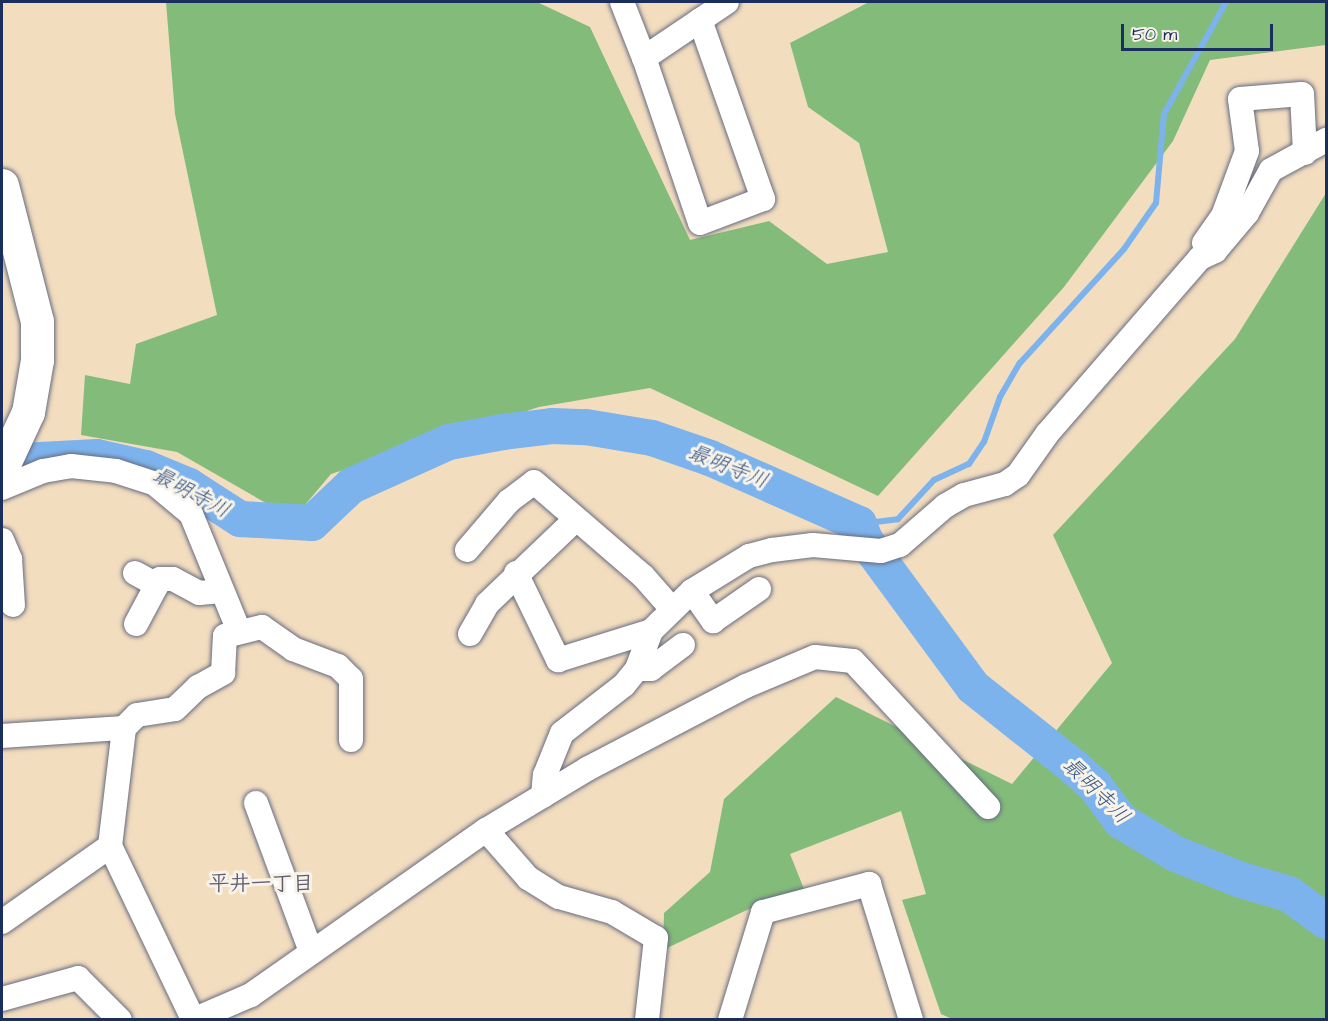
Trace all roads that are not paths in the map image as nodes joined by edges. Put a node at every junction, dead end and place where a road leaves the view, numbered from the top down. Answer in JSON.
{"nodes":[{"id":1,"x":622,"y":2,"type":"edge"},
{"id":2,"x":727,"y":2,"type":"edge"},
{"id":3,"x":700,"y":20,"type":"junction"},
{"id":4,"x":644,"y":58,"type":"junction"},
{"id":5,"x":1326,"y":140,"type":"edge"},
{"id":6,"x":1305,"y":153,"type":"junction"},
{"id":7,"x":2,"y":184,"type":"edge"},
{"id":8,"x":1200,"y":258,"type":"junction"},
{"id":9,"x":2,"y":468,"type":"edge"},
{"id":10,"x":2,"y":488,"type":"edge"},
{"id":11,"x":575,"y":520,"type":"junction"},
{"id":12,"x":2,"y":540,"type":"edge"},
{"id":13,"x":467,"y":550,"type":"dead end"},
{"id":14,"x":135,"y":573,"type":"dead end"},
{"id":15,"x":516,"y":573,"type":"junction"},
{"id":16,"x":157,"y":585,"type":"junction"},
{"id":17,"x":759,"y":589,"type":"dead end"},
{"id":18,"x":222,"y":591,"type":"junction"},
{"id":19,"x":692,"y":591,"type":"junction"},
{"id":20,"x":13,"y":605,"type":"dead end"},
{"id":21,"x":672,"y":609,"type":"junction"},
{"id":22,"x":136,"y":624,"type":"dead end"},
{"id":23,"x":239,"y":631,"type":"junction"},
{"id":24,"x":651,"y":631,"type":"junction"},
{"id":25,"x":470,"y":634,"type":"dead end"},
{"id":26,"x":683,"y":645,"type":"dead end"},
{"id":27,"x":637,"y":669,"type":"junction"},
{"id":28,"x":124,"y":728,"type":"junction"},
{"id":29,"x":2,"y":736,"type":"edge"},
{"id":30,"x":351,"y":740,"type":"dead end"},
{"id":31,"x":543,"y":796,"type":"junction"},
{"id":32,"x":256,"y":803,"type":"dead end"},
{"id":33,"x":988,"y":807,"type":"dead end"},
{"id":34,"x":486,"y":830,"type":"junction"},
{"id":35,"x":110,"y":846,"type":"junction"},
{"id":36,"x":2,"y":922,"type":"edge"},
{"id":37,"x":311,"y":952,"type":"junction"},
{"id":38,"x":2,"y":999,"type":"edge"},
{"id":39,"x":200,"y":1018,"type":"edge"},
{"id":40,"x":120,"y":1020,"type":"edge"},
{"id":41,"x":646,"y":1020,"type":"edge"},
{"id":42,"x":730,"y":1020,"type":"edge"},
{"id":43,"x":911,"y":1020,"type":"edge"}],
"edges":[{"from":1,"to":4,"type":"street"},
{"from":2,"to":3,"type":"street"},
{"from":3,"to":4,"type":"street"},
{"from":3,"to":4,"type":"street"},
{"from":5,"to":6,"type":"street"},
{"from":6,"to":8,"type":"street"},
{"from":6,"to":8,"type":"street"},
{"from":7,"to":9,"type":"street"},
{"from":8,"to":19,"type":"street"},
{"from":10,"to":18,"type":"street"},
{"from":11,"to":13,"type":"street"},
{"from":11,"to":15,"type":"street"},
{"from":11,"to":21,"type":"street"},
{"from":12,"to":20,"type":"street"},
{"from":14,"to":16,"type":"street"},
{"from":15,"to":24,"type":"street"},
{"from":15,"to":25,"type":"street"},
{"from":16,"to":18,"type":"street"},
{"from":16,"to":22,"type":"street"},
{"from":17,"to":19,"type":"street"},
{"from":18,"to":23,"type":"street"},
{"from":19,"to":21,"type":"street"},
{"from":21,"to":24,"type":"street"},
{"from":23,"to":28,"type":"street"},
{"from":23,"to":30,"type":"street"},
{"from":24,"to":27,"type":"street"},
{"from":26,"to":27,"type":"street"},
{"from":27,"to":31,"type":"street"},
{"from":28,"to":29,"type":"street"},
{"from":28,"to":35,"type":"street"},
{"from":31,"to":33,"type":"street"},
{"from":31,"to":34,"type":"street"},
{"from":32,"to":37,"type":"street"},
{"from":34,"to":37,"type":"street"},
{"from":34,"to":41,"type":"street"},
{"from":35,"to":36,"type":"street"},
{"from":35,"to":39,"type":"street"},
{"from":37,"to":39,"type":"street"},
{"from":38,"to":40,"type":"street"},
{"from":42,"to":43,"type":"street"}]}
